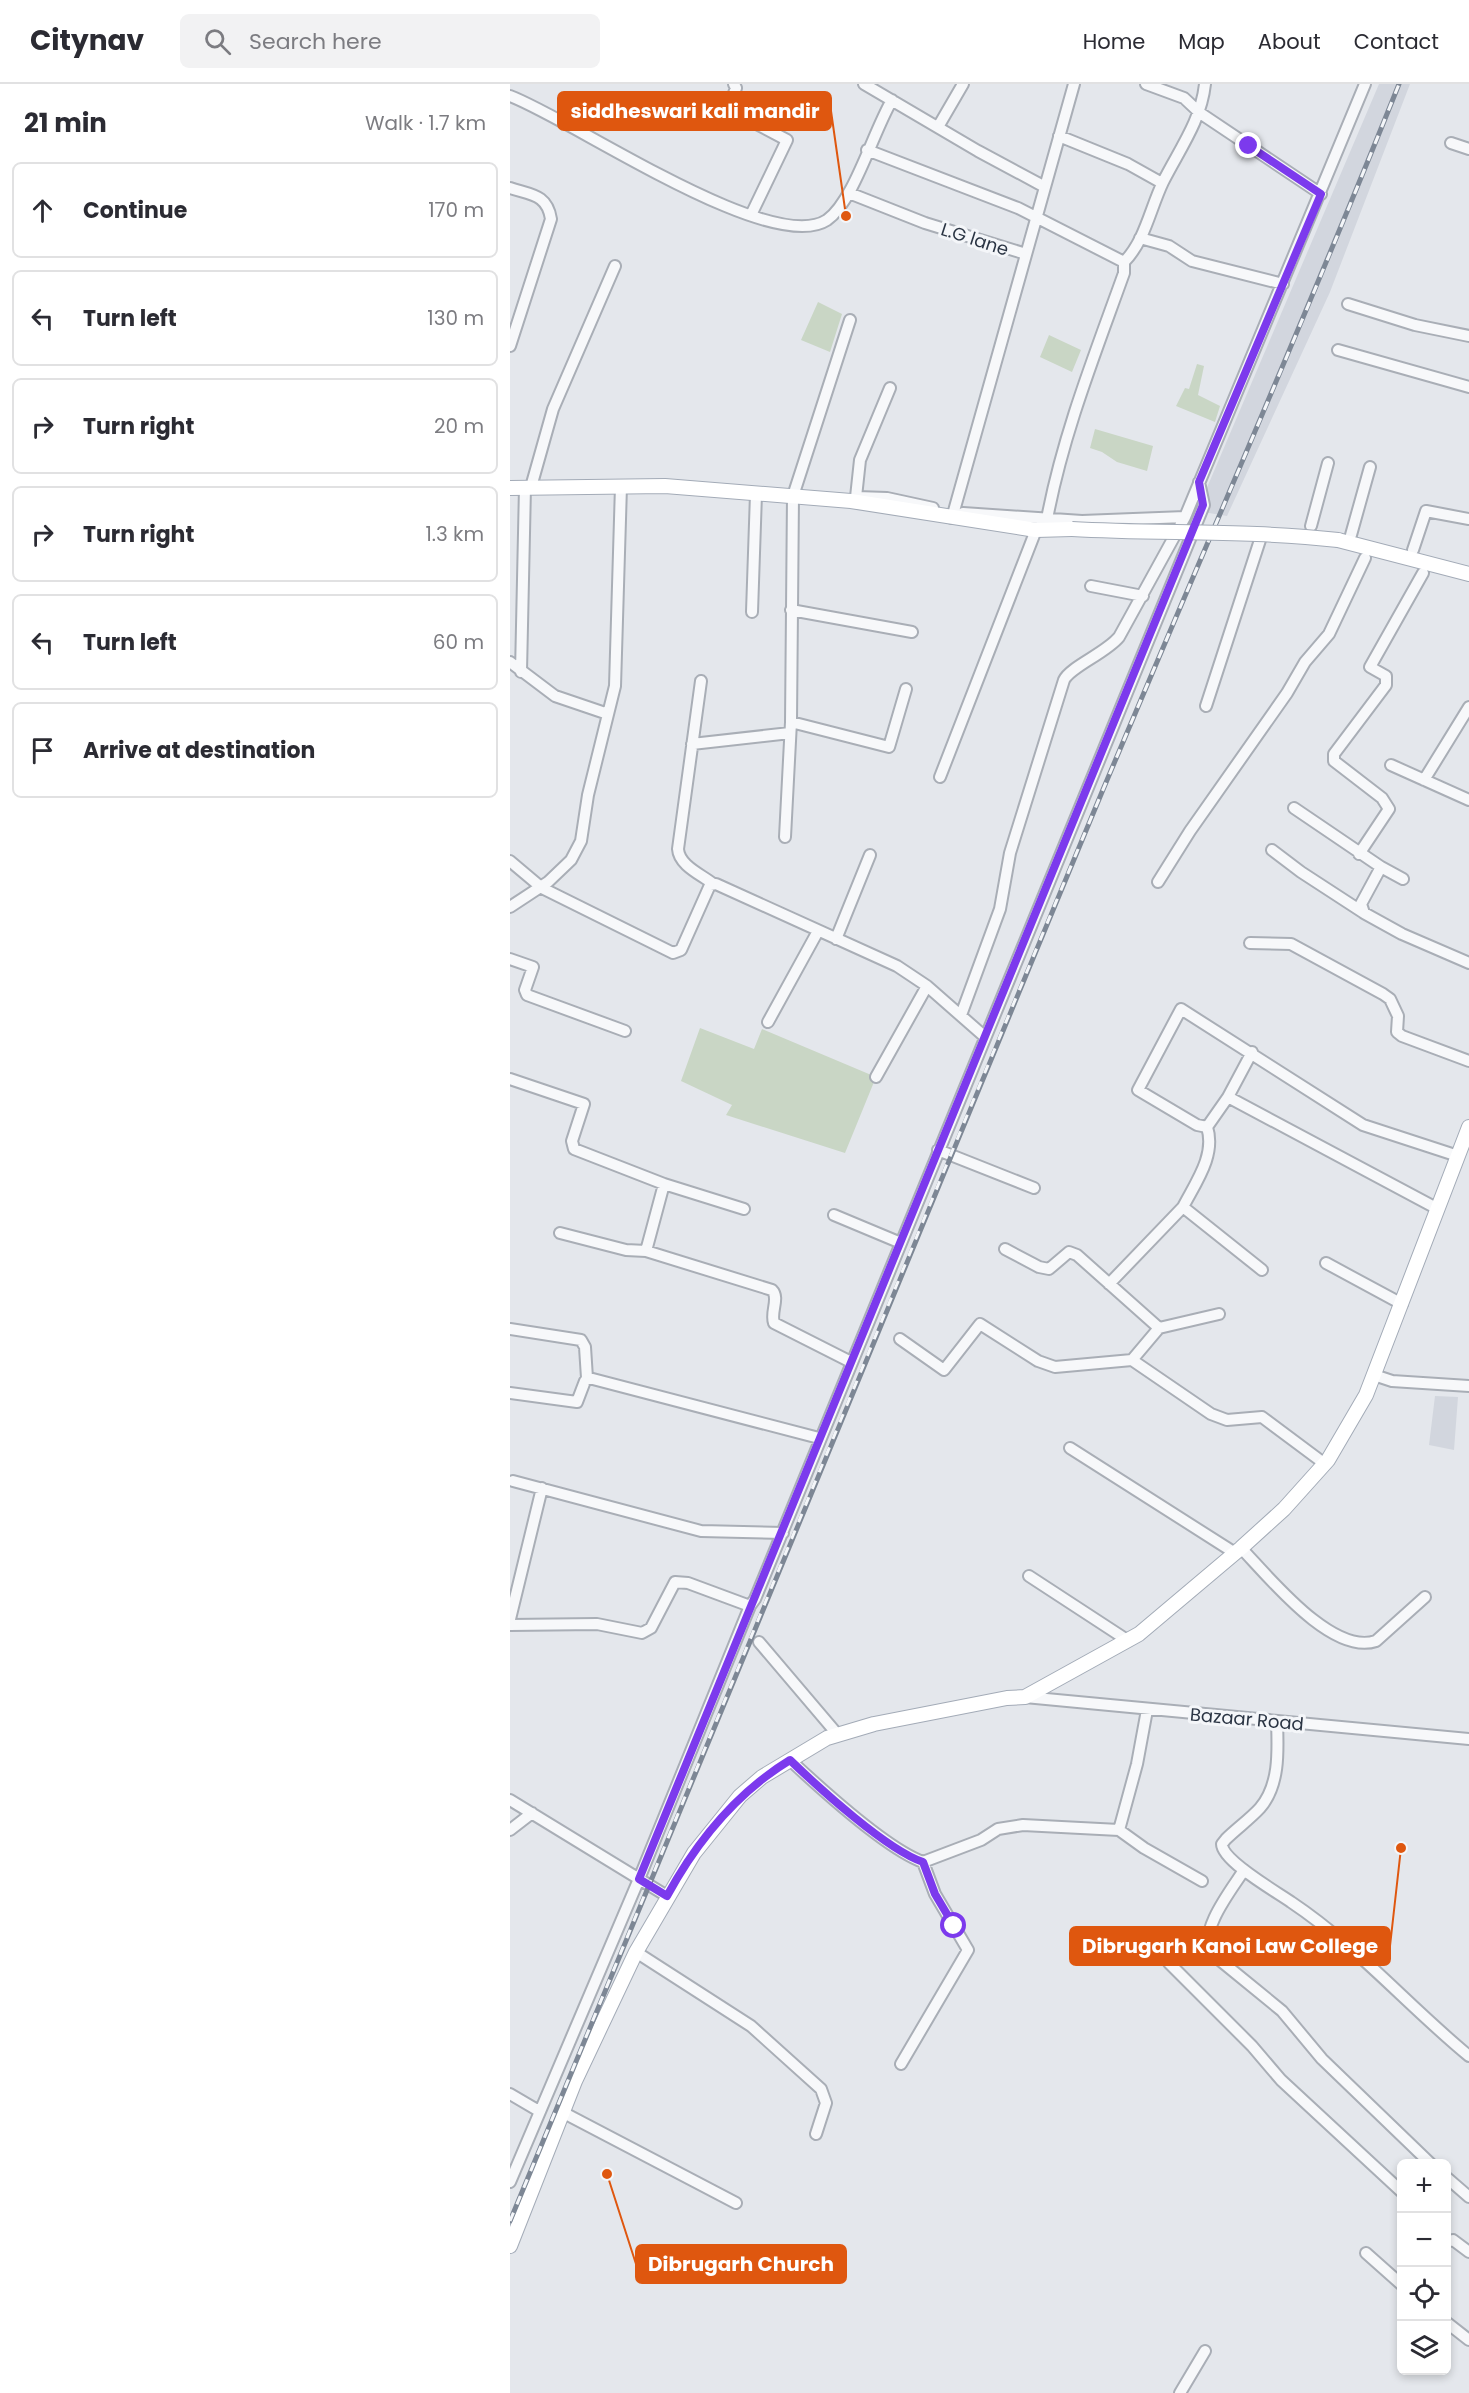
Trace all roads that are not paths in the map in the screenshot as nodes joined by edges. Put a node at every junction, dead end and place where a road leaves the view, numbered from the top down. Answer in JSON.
{"nodes":[{"id":1,"x":734,"y":84,"type":"edge"},
{"id":2,"x":864,"y":84,"type":"edge"},
{"id":3,"x":963,"y":84,"type":"edge"},
{"id":4,"x":1074,"y":84,"type":"edge"},
{"id":5,"x":1146,"y":84,"type":"edge"},
{"id":6,"x":1205,"y":84,"type":"edge"},
{"id":7,"x":1360,"y":86,"type":"edge"},
{"id":8,"x":879,"y":87,"type":"edge"},
{"id":9,"x":510,"y":96,"type":"edge"},
{"id":10,"x":892,"y":100,"type":"junction"},
{"id":11,"x":1200,"y":113,"type":"junction"},
{"id":12,"x":939,"y":127,"type":"junction"},
{"id":13,"x":1059,"y":136,"type":"junction"},
{"id":14,"x":1451,"y":143,"type":"dead end"},
{"id":15,"x":1469,"y":149,"type":"edge"},
{"id":16,"x":867,"y":150,"type":"junction"},
{"id":17,"x":1162,"y":183,"type":"junction"},
{"id":18,"x":1045,"y":187,"type":"junction"},
{"id":19,"x":510,"y":188,"type":"edge"},
{"id":20,"x":849,"y":193,"type":"junction"},
{"id":21,"x":1321,"y":194,"type":"junction"},
{"id":22,"x":751,"y":215,"type":"junction"},
{"id":23,"x":1037,"y":218,"type":"junction"},
{"id":24,"x":1140,"y":238,"type":"junction"},
{"id":25,"x":1026,"y":254,"type":"junction"},
{"id":26,"x":1124,"y":262,"type":"junction"},
{"id":27,"x":615,"y":266,"type":"dead end"},
{"id":28,"x":1283,"y":284,"type":"junction"},
{"id":29,"x":1348,"y":304,"type":"dead end"},
{"id":30,"x":850,"y":320,"type":"dead end"},
{"id":31,"x":1469,"y":336,"type":"edge"},
{"id":32,"x":510,"y":346,"type":"edge"},
{"id":33,"x":1338,"y":350,"type":"dead end"},
{"id":34,"x":1469,"y":387,"type":"edge"},
{"id":35,"x":890,"y":388,"type":"dead end"},
{"id":36,"x":1328,"y":463,"type":"dead end"},
{"id":37,"x":1370,"y":467,"type":"dead end"},
{"id":38,"x":1199,"y":482,"type":"junction"},
{"id":39,"x":621,"y":486,"type":"junction"},
{"id":40,"x":528,"y":487,"type":"junction"},
{"id":41,"x":510,"y":488,"type":"edge"},
{"id":42,"x":756,"y":494,"type":"junction"},
{"id":43,"x":793,"y":496,"type":"junction"},
{"id":44,"x":854,"y":499,"type":"junction"},
{"id":45,"x":953,"y":515,"type":"junction"},
{"id":46,"x":1185,"y":517,"type":"junction"},
{"id":47,"x":1047,"y":519,"type":"junction"},
{"id":48,"x":1469,"y":519,"type":"edge"},
{"id":49,"x":1311,"y":526,"type":"dead end"},
{"id":50,"x":1036,"y":530,"type":"junction"},
{"id":51,"x":1344,"y":537,"type":"junction"},
{"id":52,"x":1260,"y":540,"type":"dead end"},
{"id":53,"x":1413,"y":550,"type":"dead end"},
{"id":54,"x":1365,"y":558,"type":"dead end"},
{"id":55,"x":1423,"y":573,"type":"dead end"},
{"id":56,"x":1469,"y":574,"type":"edge"},
{"id":57,"x":1091,"y":586,"type":"dead end"},
{"id":58,"x":1143,"y":596,"type":"junction"},
{"id":59,"x":791,"y":610,"type":"junction"},
{"id":60,"x":752,"y":612,"type":"dead end"},
{"id":61,"x":912,"y":632,"type":"dead end"},
{"id":62,"x":510,"y":662,"type":"edge"},
{"id":63,"x":521,"y":672,"type":"junction"},
{"id":64,"x":701,"y":681,"type":"dead end"},
{"id":65,"x":906,"y":688,"type":"dead end"},
{"id":66,"x":1206,"y":706,"type":"dead end"},
{"id":67,"x":1469,"y":707,"type":"edge"},
{"id":68,"x":608,"y":714,"type":"junction"},
{"id":69,"x":791,"y":728,"type":"junction"},
{"id":70,"x":692,"y":744,"type":"junction"},
{"id":71,"x":1391,"y":765,"type":"dead end"},
{"id":72,"x":939,"y":777,"type":"dead end"},
{"id":73,"x":1425,"y":780,"type":"junction"},
{"id":74,"x":1469,"y":800,"type":"edge"},
{"id":75,"x":1294,"y":808,"type":"dead end"},
{"id":76,"x":785,"y":837,"type":"dead end"},
{"id":77,"x":1272,"y":850,"type":"dead end"},
{"id":78,"x":1359,"y":854,"type":"junction"},
{"id":79,"x":870,"y":855,"type":"dead end"},
{"id":80,"x":510,"y":861,"type":"edge"},
{"id":81,"x":1380,"y":867,"type":"junction"},
{"id":82,"x":1403,"y":879,"type":"dead end"},
{"id":83,"x":1158,"y":882,"type":"dead end"},
{"id":84,"x":712,"y":883,"type":"junction"},
{"id":85,"x":542,"y":888,"type":"junction"},
{"id":86,"x":510,"y":907,"type":"edge"},
{"id":87,"x":1364,"y":912,"type":"junction"},
{"id":88,"x":818,"y":931,"type":"junction"},
{"id":89,"x":836,"y":939,"type":"junction"},
{"id":90,"x":1250,"y":943,"type":"dead end"},
{"id":91,"x":510,"y":959,"type":"edge"},
{"id":92,"x":1469,"y":963,"type":"edge"},
{"id":93,"x":927,"y":986,"type":"junction"},
{"id":94,"x":961,"y":1015,"type":"junction"},
{"id":95,"x":768,"y":1022,"type":"dead end"},
{"id":96,"x":625,"y":1031,"type":"dead end"},
{"id":97,"x":984,"y":1036,"type":"junction"},
{"id":98,"x":1252,"y":1052,"type":"junction"},
{"id":99,"x":1469,"y":1060,"type":"edge"},
{"id":100,"x":876,"y":1077,"type":"dead end"},
{"id":101,"x":510,"y":1079,"type":"edge"},
{"id":102,"x":1228,"y":1097,"type":"junction"},
{"id":103,"x":1207,"y":1127,"type":"junction"},
{"id":104,"x":1469,"y":1127,"type":"edge"},
{"id":105,"x":938,"y":1150,"type":"junction"},
{"id":106,"x":1458,"y":1156,"type":"junction"},
{"id":107,"x":664,"y":1185,"type":"junction"},
{"id":108,"x":1034,"y":1188,"type":"dead end"},
{"id":109,"x":1183,"y":1207,"type":"junction"},
{"id":110,"x":744,"y":1209,"type":"dead end"},
{"id":111,"x":1438,"y":1209,"type":"junction"},
{"id":112,"x":834,"y":1215,"type":"dead end"},
{"id":113,"x":560,"y":1233,"type":"dead end"},
{"id":114,"x":901,"y":1243,"type":"junction"},
{"id":115,"x":1005,"y":1249,"type":"dead end"},
{"id":116,"x":646,"y":1251,"type":"junction"},
{"id":117,"x":1326,"y":1263,"type":"dead end"},
{"id":118,"x":1262,"y":1270,"type":"dead end"},
{"id":119,"x":1109,"y":1284,"type":"junction"},
{"id":120,"x":1402,"y":1304,"type":"junction"},
{"id":121,"x":1219,"y":1314,"type":"dead end"},
{"id":122,"x":1159,"y":1328,"type":"junction"},
{"id":123,"x":510,"y":1329,"type":"edge"},
{"id":124,"x":900,"y":1339,"type":"dead end"},
{"id":125,"x":1132,"y":1360,"type":"junction"},
{"id":126,"x":851,"y":1362,"type":"junction"},
{"id":127,"x":1374,"y":1375,"type":"junction"},
{"id":128,"x":587,"y":1378,"type":"junction"},
{"id":129,"x":1469,"y":1386,"type":"edge"},
{"id":130,"x":510,"y":1393,"type":"edge"},
{"id":131,"x":819,"y":1438,"type":"junction"},
{"id":132,"x":1070,"y":1448,"type":"dead end"},
{"id":133,"x":1324,"y":1464,"type":"junction"},
{"id":134,"x":513,"y":1481,"type":"dead end"},
{"id":135,"x":542,"y":1488,"type":"junction"},
{"id":136,"x":783,"y":1533,"type":"junction"},
{"id":137,"x":1238,"y":1551,"type":"junction"},
{"id":138,"x":1029,"y":1576,"type":"dead end"},
{"id":139,"x":1425,"y":1597,"type":"dead end"},
{"id":140,"x":750,"y":1606,"type":"junction"},
{"id":141,"x":510,"y":1619,"type":"edge"},
{"id":142,"x":510,"y":1625,"type":"edge"},
{"id":143,"x":1127,"y":1641,"type":"junction"},
{"id":144,"x":759,"y":1642,"type":"dead end"},
{"id":145,"x":1025,"y":1697,"type":"junction"},
{"id":146,"x":1147,"y":1710,"type":"junction"},
{"id":147,"x":1277,"y":1722,"type":"junction"},
{"id":148,"x":838,"y":1735,"type":"junction"},
{"id":149,"x":1469,"y":1739,"type":"edge"},
{"id":150,"x":790,"y":1760,"type":"junction"},
{"id":151,"x":510,"y":1800,"type":"edge"},
{"id":152,"x":532,"y":1813,"type":"junction"},
{"id":153,"x":510,"y":1830,"type":"edge"},
{"id":154,"x":1119,"y":1830,"type":"junction"},
{"id":155,"x":923,"y":1862,"type":"junction"},
{"id":156,"x":1244,"y":1870,"type":"junction"},
{"id":157,"x":639,"y":1879,"type":"junction"},
{"id":158,"x":1202,"y":1881,"type":"dead end"},
{"id":159,"x":667,"y":1896,"type":"junction"},
{"id":160,"x":636,"y":1952,"type":"junction"},
{"id":161,"x":1169,"y":1963,"type":"dead end"},
{"id":162,"x":1469,"y":2056,"type":"edge"},
{"id":163,"x":901,"y":2064,"type":"dead end"},
{"id":164,"x":510,"y":2094,"type":"edge"},
{"id":165,"x":539,"y":2111,"type":"junction"},
{"id":166,"x":564,"y":2113,"type":"junction"},
{"id":167,"x":816,"y":2134,"type":"dead end"},
{"id":168,"x":1427,"y":2159,"type":"edge"},
{"id":169,"x":1451,"y":2181,"type":"edge"},
{"id":170,"x":510,"y":2182,"type":"edge"},
{"id":171,"x":1397,"y":2188,"type":"edge"},
{"id":172,"x":1469,"y":2197,"type":"edge"},
{"id":173,"x":736,"y":2203,"type":"dead end"},
{"id":174,"x":1451,"y":2239,"type":"edge"},
{"id":175,"x":510,"y":2246,"type":"edge"},
{"id":176,"x":1469,"y":2252,"type":"edge"},
{"id":177,"x":1366,"y":2253,"type":"dead end"},
{"id":178,"x":1397,"y":2280,"type":"edge"},
{"id":179,"x":1451,"y":2326,"type":"edge"},
{"id":180,"x":1469,"y":2340,"type":"edge"},
{"id":181,"x":1205,"y":2350,"type":"dead end"},
{"id":182,"x":1180,"y":2393,"type":"edge"}],
"edges":[{"from":1,"to":22,"type":"street"},
{"from":2,"to":8,"type":"street"},
{"from":3,"to":12,"type":"street"},
{"from":4,"to":13,"type":"street"},
{"from":5,"to":11,"type":"street"},
{"from":6,"to":11,"type":"street"},
{"from":7,"to":21,"type":"street"},
{"from":8,"to":10,"type":"street"},
{"from":9,"to":22,"type":"street"},
{"from":10,"to":12,"type":"street"},
{"from":10,"to":16,"type":"street"},
{"from":11,"to":17,"type":"street"},
{"from":11,"to":21,"type":"street"},
{"from":12,"to":18,"type":"street"},
{"from":13,"to":17,"type":"street"},
{"from":13,"to":18,"type":"street"},
{"from":14,"to":15,"type":"street"},
{"from":16,"to":20,"type":"street"},
{"from":16,"to":23,"type":"street"},
{"from":17,"to":24,"type":"street"},
{"from":18,"to":23,"type":"street"},
{"from":19,"to":32,"type":"street"},
{"from":20,"to":22,"type":"street"},
{"from":20,"to":25,"type":"street","name":"L.G lane"},
{"from":21,"to":28,"type":"street"},
{"from":23,"to":25,"type":"street"},
{"from":23,"to":26,"type":"street"},
{"from":24,"to":26,"type":"street"},
{"from":24,"to":28,"type":"street"},
{"from":25,"to":45,"type":"street"},
{"from":26,"to":47,"type":"street"},
{"from":27,"to":40,"type":"street"},
{"from":28,"to":38,"type":"street"},
{"from":29,"to":31,"type":"street"},
{"from":30,"to":43,"type":"street"},
{"from":33,"to":34,"type":"street"},
{"from":35,"to":44,"type":"street"},
{"from":36,"to":49,"type":"street"},
{"from":37,"to":51,"type":"street"},
{"from":38,"to":46,"type":"street"},
{"from":38,"to":97,"type":"street"},
{"from":39,"to":40,"type":"main road"},
{"from":39,"to":42,"type":"main road"},
{"from":39,"to":68,"type":"street"},
{"from":40,"to":41,"type":"main road"},
{"from":40,"to":63,"type":"street"},
{"from":42,"to":43,"type":"main road"},
{"from":42,"to":60,"type":"street"},
{"from":43,"to":44,"type":"main road"},
{"from":43,"to":59,"type":"street"},
{"from":44,"to":45,"type":"main road"},
{"from":45,"to":47,"type":"street"},
{"from":45,"to":50,"type":"main road"},
{"from":46,"to":47,"type":"street"},
{"from":46,"to":58,"type":"street"},
{"from":48,"to":53,"type":"street"},
{"from":50,"to":51,"type":"main road","bridge":true},
{"from":50,"to":72,"type":"street"},
{"from":51,"to":56,"type":"main road"},
{"from":52,"to":66,"type":"street"},
{"from":54,"to":83,"type":"street"},
{"from":55,"to":78,"type":"street"},
{"from":57,"to":58,"type":"street"},
{"from":58,"to":94,"type":"street"},
{"from":59,"to":61,"type":"street"},
{"from":59,"to":69,"type":"street"},
{"from":62,"to":63,"type":"street"},
{"from":63,"to":68,"type":"street"},
{"from":64,"to":70,"type":"street"},
{"from":65,"to":69,"type":"street"},
{"from":67,"to":73,"type":"street"},
{"from":68,"to":85,"type":"street"},
{"from":69,"to":70,"type":"street"},
{"from":69,"to":76,"type":"street"},
{"from":70,"to":84,"type":"street"},
{"from":71,"to":73,"type":"street"},
{"from":73,"to":74,"type":"street"},
{"from":75,"to":78,"type":"street"},
{"from":77,"to":87,"type":"street"},
{"from":78,"to":81,"type":"street"},
{"from":79,"to":89,"type":"street"},
{"from":80,"to":85,"type":"street"},
{"from":81,"to":82,"type":"street"},
{"from":81,"to":87,"type":"street"},
{"from":84,"to":85,"type":"street"},
{"from":84,"to":88,"type":"street"},
{"from":85,"to":86,"type":"street"},
{"from":87,"to":92,"type":"street"},
{"from":88,"to":89,"type":"street"},
{"from":88,"to":95,"type":"street"},
{"from":89,"to":93,"type":"street"},
{"from":90,"to":99,"type":"street"},
{"from":91,"to":96,"type":"street"},
{"from":93,"to":94,"type":"street"},
{"from":93,"to":100,"type":"street"},
{"from":94,"to":97,"type":"street"},
{"from":97,"to":105,"type":"street"},
{"from":98,"to":102,"type":"street"},
{"from":98,"to":103,"type":"street"},
{"from":98,"to":106,"type":"street"},
{"from":101,"to":107,"type":"street"},
{"from":102,"to":103,"type":"street"},
{"from":102,"to":111,"type":"street"},
{"from":103,"to":109,"type":"street"},
{"from":104,"to":106,"type":"main road"},
{"from":105,"to":108,"type":"street"},
{"from":105,"to":114,"type":"street"},
{"from":106,"to":111,"type":"main road"},
{"from":107,"to":110,"type":"street"},
{"from":107,"to":116,"type":"street"},
{"from":109,"to":118,"type":"street"},
{"from":109,"to":119,"type":"street"},
{"from":111,"to":120,"type":"main road"},
{"from":112,"to":114,"type":"street"},
{"from":113,"to":116,"type":"street"},
{"from":114,"to":126,"type":"street"},
{"from":115,"to":119,"type":"street"},
{"from":116,"to":126,"type":"street"},
{"from":117,"to":120,"type":"street"},
{"from":119,"to":122,"type":"street"},
{"from":120,"to":127,"type":"main road"},
{"from":121,"to":122,"type":"street"},
{"from":122,"to":125,"type":"street"},
{"from":123,"to":128,"type":"street"},
{"from":124,"to":125,"type":"street"},
{"from":125,"to":133,"type":"street"},
{"from":126,"to":131,"type":"street"},
{"from":127,"to":129,"type":"street"},
{"from":127,"to":133,"type":"main road"},
{"from":128,"to":130,"type":"street"},
{"from":128,"to":131,"type":"street"},
{"from":131,"to":136,"type":"street"},
{"from":132,"to":137,"type":"street"},
{"from":133,"to":137,"type":"main road"},
{"from":134,"to":135,"type":"street"},
{"from":135,"to":136,"type":"street"},
{"from":135,"to":141,"type":"street"},
{"from":136,"to":140,"type":"street"},
{"from":137,"to":139,"type":"street"},
{"from":137,"to":143,"type":"main road"},
{"from":138,"to":143,"type":"street"},
{"from":140,"to":142,"type":"street"},
{"from":140,"to":157,"type":"street"},
{"from":143,"to":145,"type":"main road"},
{"from":144,"to":148,"type":"street"},
{"from":145,"to":146,"type":"street","name":"Bazaar Road"},
{"from":145,"to":148,"type":"main road"},
{"from":146,"to":147,"type":"street","name":"Bazaar Road"},
{"from":146,"to":154,"type":"street"},
{"from":147,"to":149,"type":"street","name":"Bazaar Road"},
{"from":147,"to":156,"type":"street"},
{"from":148,"to":150,"type":"main road"},
{"from":150,"to":155,"type":"street"},
{"from":150,"to":159,"type":"main road"},
{"from":151,"to":152,"type":"street"},
{"from":152,"to":153,"type":"street"},
{"from":152,"to":157,"type":"street"},
{"from":154,"to":155,"type":"street"},
{"from":154,"to":158,"type":"street"},
{"from":155,"to":163,"type":"street"},
{"from":156,"to":162,"type":"street"},
{"from":156,"to":168,"type":"street"},
{"from":157,"to":159,"type":"street"},
{"from":157,"to":165,"type":"street"},
{"from":159,"to":160,"type":"main road"},
{"from":160,"to":166,"type":"main road"},
{"from":160,"to":167,"type":"street"},
{"from":161,"to":171,"type":"street"},
{"from":164,"to":165,"type":"street"},
{"from":165,"to":170,"type":"street"},
{"from":166,"to":173,"type":"street"},
{"from":166,"to":175,"type":"main road"},
{"from":169,"to":172,"type":"street"},
{"from":174,"to":176,"type":"street"},
{"from":177,"to":178,"type":"street"},
{"from":179,"to":180,"type":"street"},
{"from":181,"to":182,"type":"street"}]}
